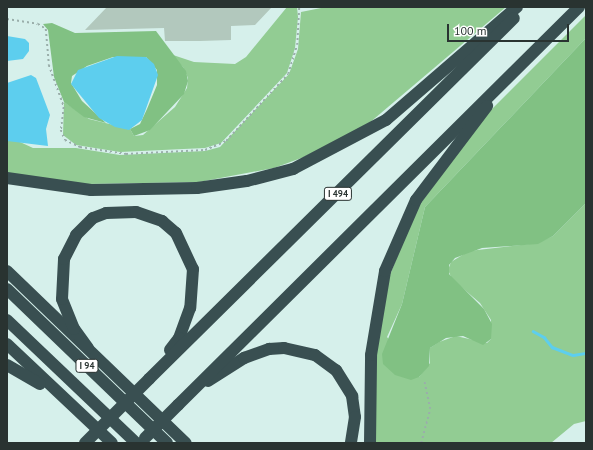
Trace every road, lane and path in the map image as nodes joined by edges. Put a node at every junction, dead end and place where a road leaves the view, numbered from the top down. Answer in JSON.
{"nodes":[{"id":1,"x":299,"y":7,"type":"edge"},
{"id":2,"x":517,"y":7,"type":"edge"},
{"id":3,"x":525,"y":7,"type":"edge"},
{"id":4,"x":579,"y":7,"type":"edge"},
{"id":5,"x":7,"y":19,"type":"edge"},
{"id":6,"x":537,"y":49,"type":"junction"},
{"id":7,"x":7,"y":178,"type":"edge"},
{"id":8,"x":7,"y":271,"type":"edge"},
{"id":9,"x":7,"y":290,"type":"edge"},
{"id":10,"x":7,"y":320,"type":"edge"},
{"id":11,"x":7,"y":344,"type":"edge"},
{"id":12,"x":88,"y":348,"type":"junction"},
{"id":13,"x":7,"y":365,"type":"edge"},
{"id":14,"x":149,"y":379,"type":"junction"},
{"id":15,"x":424,"y":380,"type":"dead end"},
{"id":16,"x":190,"y":393,"type":"junction"},
{"id":17,"x":68,"y":402,"type":"junction"},
{"id":18,"x":85,"y":443,"type":"edge"},
{"id":19,"x":112,"y":443,"type":"edge"},
{"id":20,"x":136,"y":443,"type":"edge"},
{"id":21,"x":140,"y":443,"type":"edge"},
{"id":22,"x":167,"y":443,"type":"edge"},
{"id":23,"x":186,"y":443,"type":"edge"},
{"id":24,"x":351,"y":443,"type":"edge"},
{"id":25,"x":370,"y":443,"type":"edge"},
{"id":26,"x":421,"y":443,"type":"edge"}],
"edges":[{"from":1,"to":5,"type":"path"},
{"from":2,"to":7,"type":"highway"},
{"from":3,"to":14,"type":"highway","number":"I 494"},
{"from":4,"to":6,"type":"highway"},
{"from":6,"to":16,"type":"highway"},
{"from":6,"to":25,"type":"highway"},
{"from":8,"to":12,"type":"highway"},
{"from":9,"to":22,"type":"highway","number":"I 94"},
{"from":10,"to":20,"type":"highway","number":"I 94"},
{"from":11,"to":17,"type":"highway"},
{"from":12,"to":14,"type":"highway"},
{"from":12,"to":23,"type":"highway"},
{"from":13,"to":17,"type":"highway"},
{"from":14,"to":18,"type":"highway","bridge":true},
{"from":15,"to":26,"type":"path"},
{"from":16,"to":21,"type":"highway","bridge":true},
{"from":16,"to":24,"type":"highway"},
{"from":17,"to":19,"type":"highway"}]}
